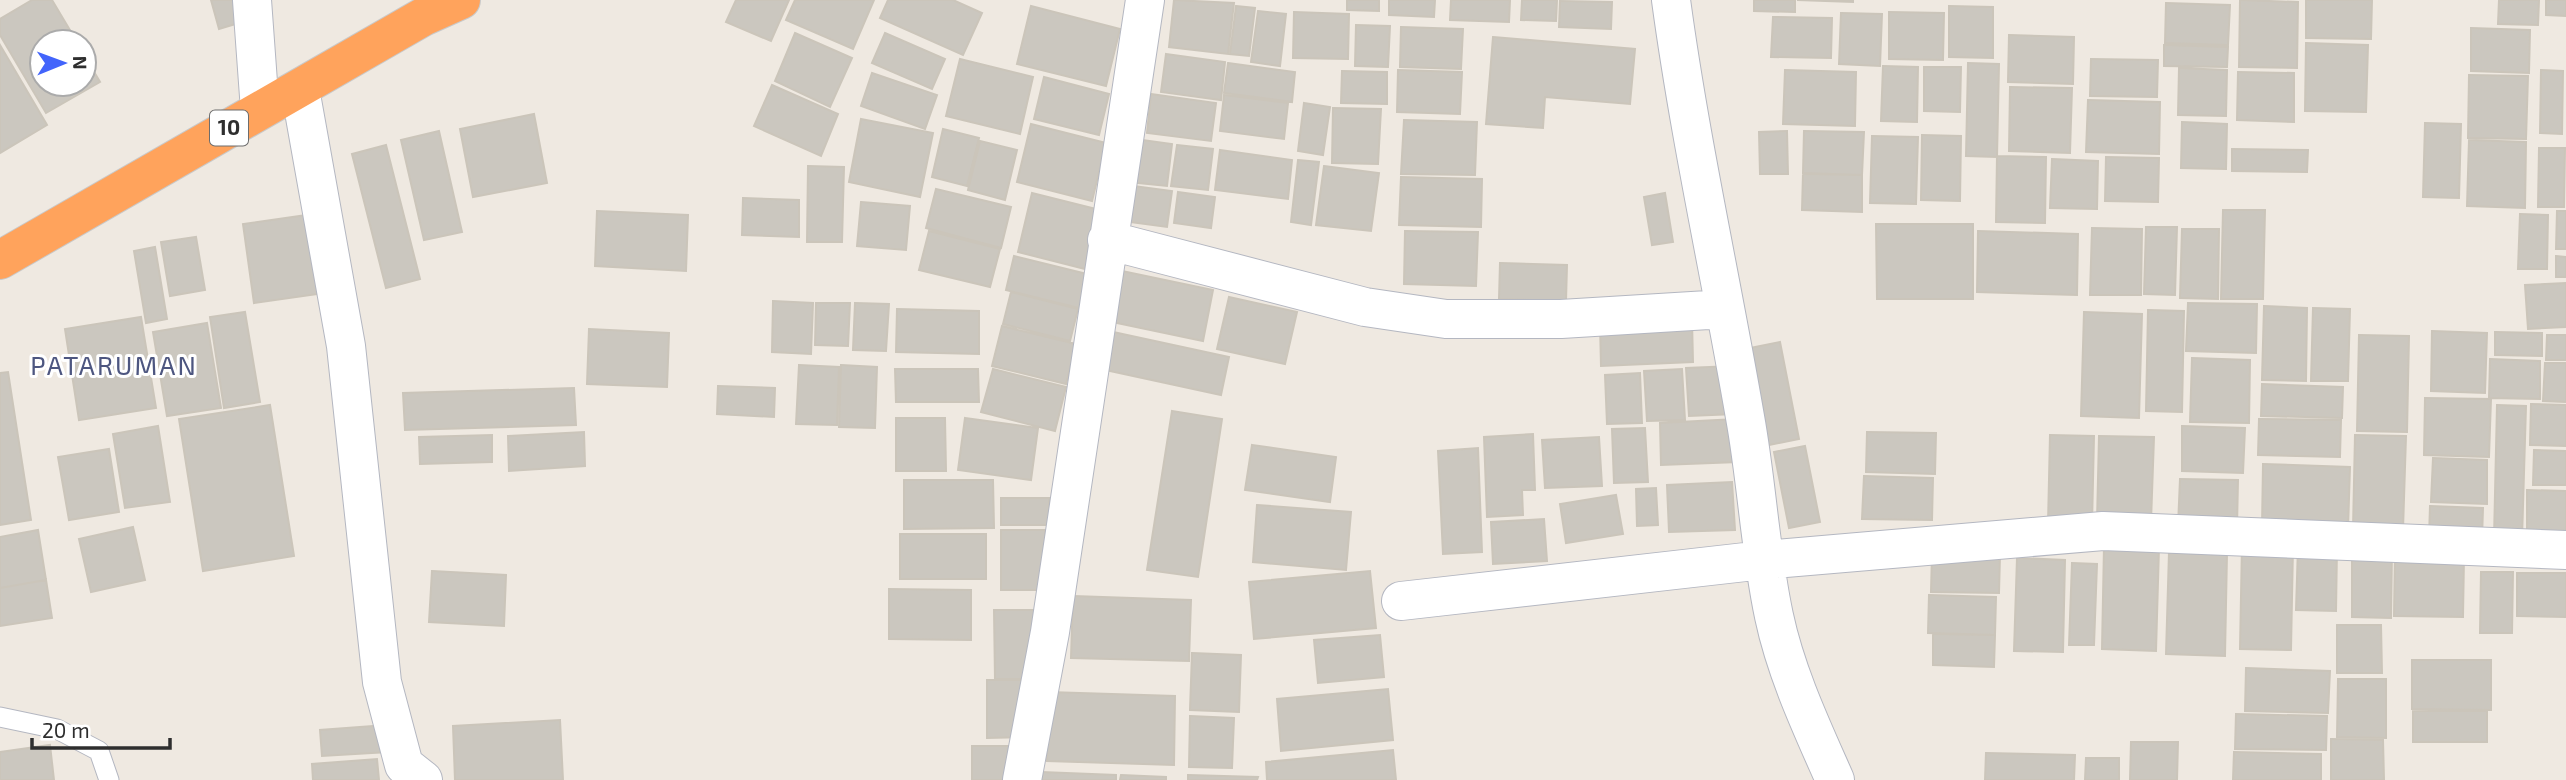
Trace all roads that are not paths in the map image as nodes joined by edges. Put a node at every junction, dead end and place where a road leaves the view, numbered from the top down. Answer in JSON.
{"nodes":[{"id":1,"x":252,"y":0,"type":"edge"},
{"id":2,"x":461,"y":0,"type":"edge"},
{"id":3,"x":1145,"y":0,"type":"edge"},
{"id":4,"x":1671,"y":0,"type":"edge"},
{"id":5,"x":300,"y":89,"type":"junction"},
{"id":6,"x":260,"y":110,"type":"junction"},
{"id":7,"x":1107,"y":240,"type":"junction"},
{"id":8,"x":0,"y":260,"type":"edge"},
{"id":9,"x":1725,"y":309,"type":"junction"},
{"id":10,"x":2566,"y":550,"type":"edge"},
{"id":11,"x":1763,"y":560,"type":"junction"},
{"id":12,"x":1401,"y":601,"type":"dead end"},
{"id":13,"x":0,"y":717,"type":"edge"},
{"id":14,"x":109,"y":780,"type":"edge"},
{"id":15,"x":424,"y":780,"type":"edge"},
{"id":16,"x":1022,"y":780,"type":"edge"},
{"id":17,"x":1835,"y":780,"type":"edge"}],
"edges":[{"from":1,"to":6,"type":"street"},
{"from":2,"to":5,"type":"highway","number":"10"},
{"from":3,"to":7,"type":"street"},
{"from":4,"to":9,"type":"street"},
{"from":5,"to":6,"type":"highway","number":"10"},
{"from":5,"to":15,"type":"street"},
{"from":6,"to":8,"type":"highway","number":"10"},
{"from":7,"to":9,"type":"street"},
{"from":7,"to":16,"type":"street"},
{"from":9,"to":11,"type":"street"},
{"from":10,"to":11,"type":"street"},
{"from":11,"to":12,"type":"street"},
{"from":11,"to":17,"type":"street"},
{"from":13,"to":14,"type":"lane"}]}
